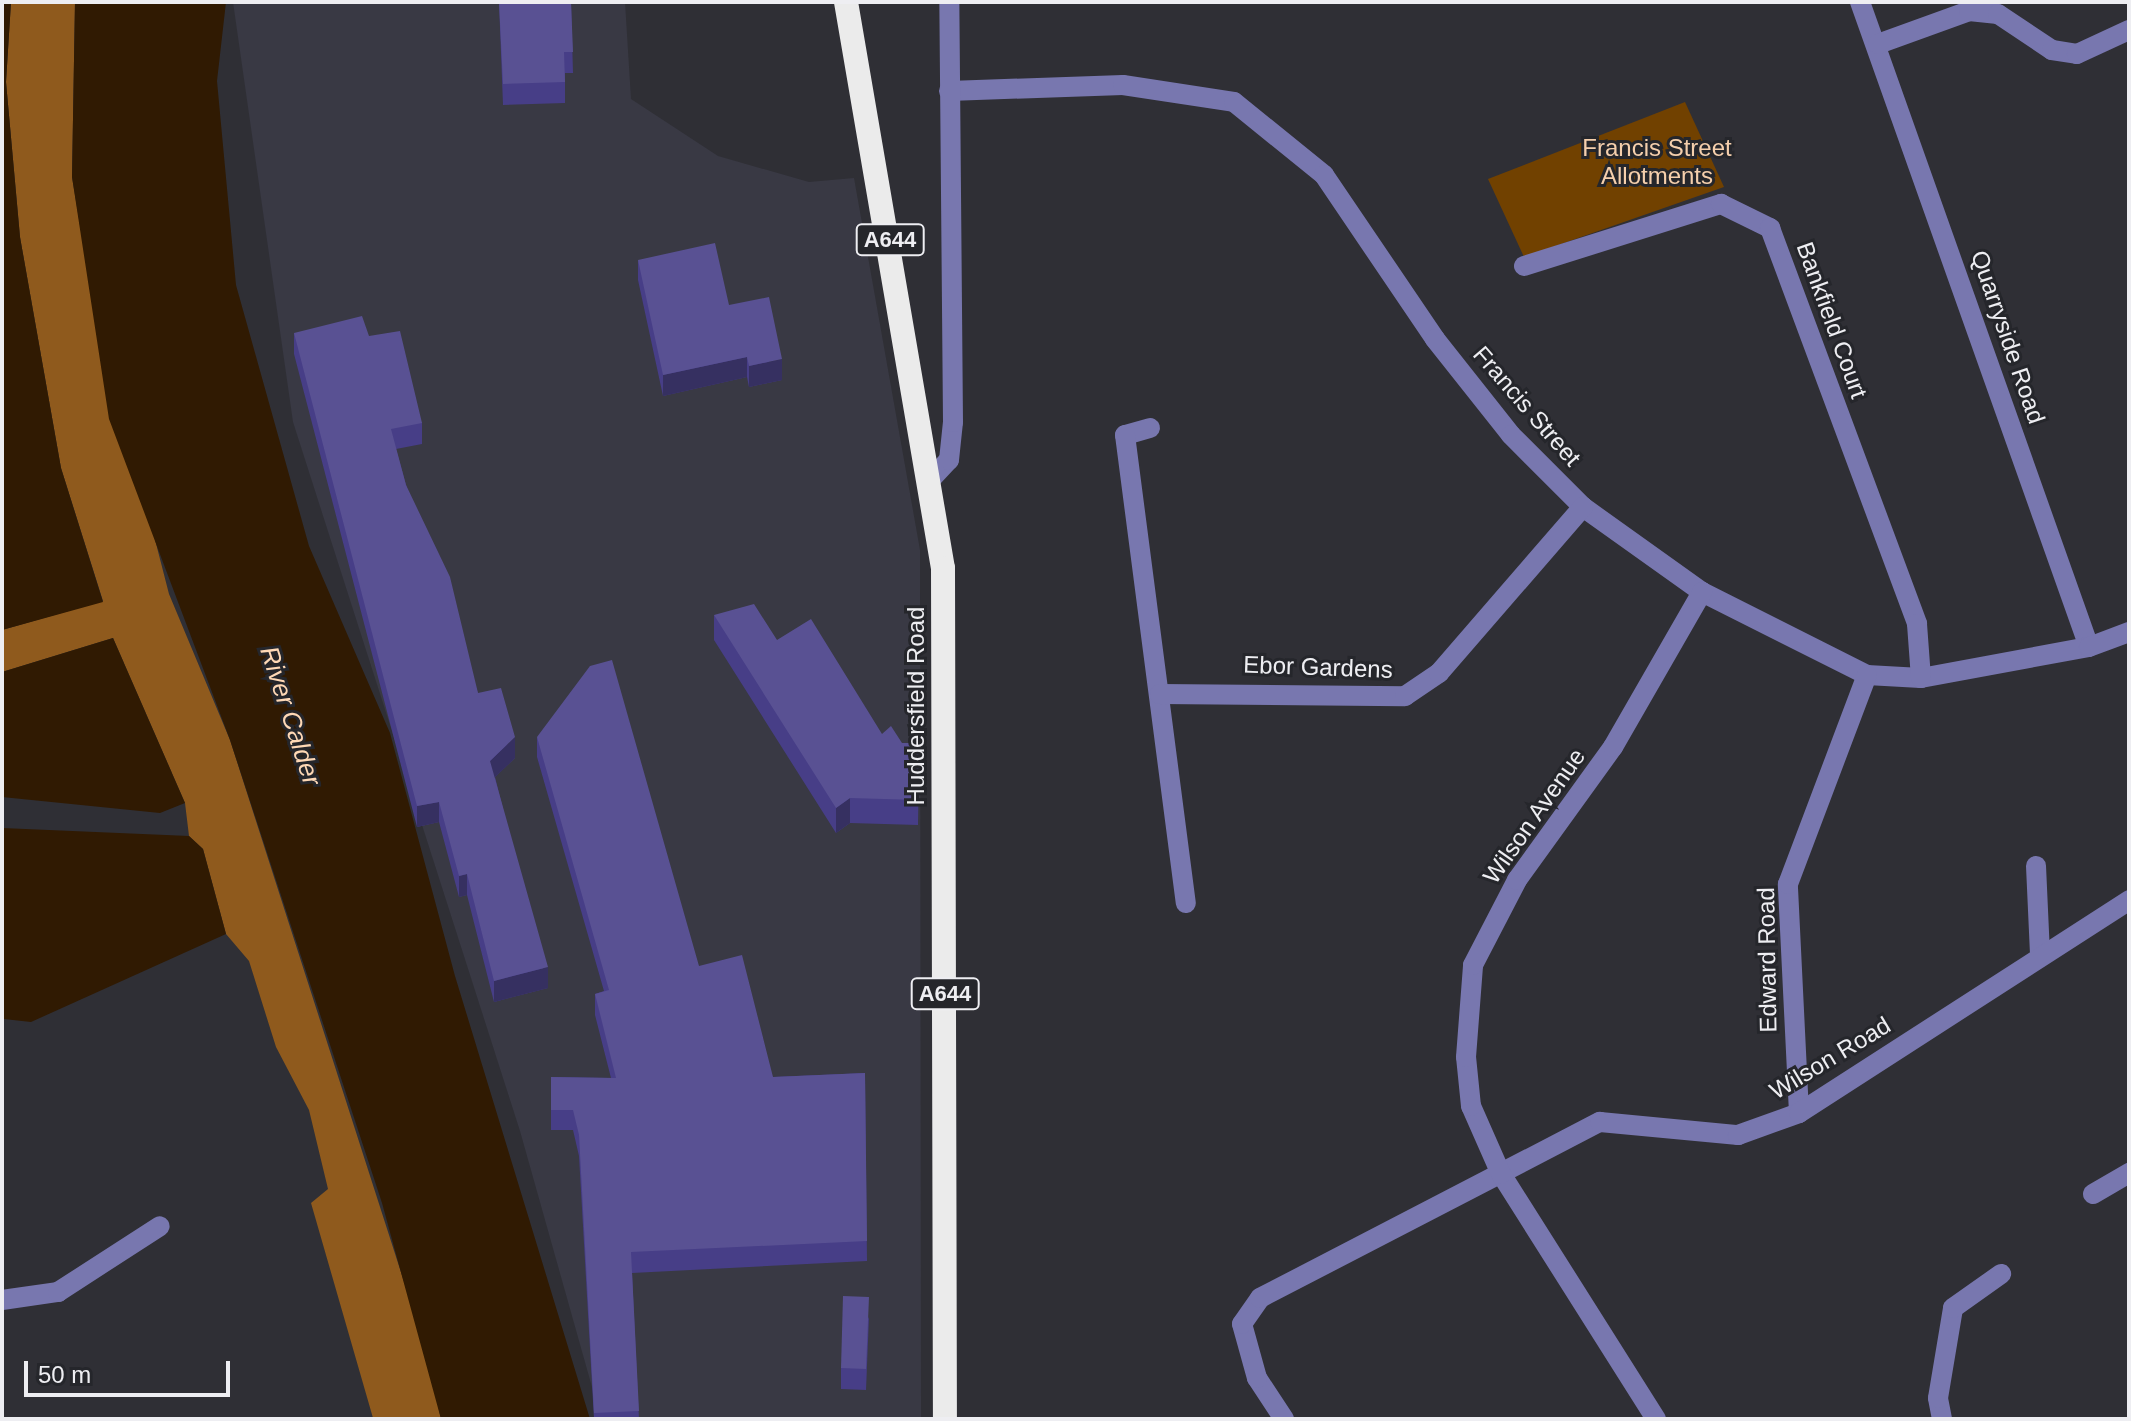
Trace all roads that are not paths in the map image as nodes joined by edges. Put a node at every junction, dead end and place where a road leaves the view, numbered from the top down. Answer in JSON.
{"nodes":[{"id":1,"x":846,"y":2,"type":"edge"},
{"id":2,"x":949,"y":2,"type":"edge"},
{"id":3,"x":1860,"y":2,"type":"edge"},
{"id":4,"x":2129,"y":30,"type":"edge"},
{"id":5,"x":1878,"y":44,"type":"junction"},
{"id":6,"x":949,"y":91,"type":"junction"},
{"id":7,"x":1524,"y":266,"type":"dead end"},
{"id":8,"x":1150,"y":428,"type":"dead end"},
{"id":9,"x":932,"y":478,"type":"junction"},
{"id":10,"x":1583,"y":507,"type":"junction"},
{"id":11,"x":1702,"y":592,"type":"junction"},
{"id":12,"x":2129,"y":632,"type":"edge"},
{"id":13,"x":2089,"y":647,"type":"junction"},
{"id":14,"x":1867,"y":675,"type":"junction"},
{"id":15,"x":1921,"y":678,"type":"junction"},
{"id":16,"x":1160,"y":694,"type":"junction"},
{"id":17,"x":2036,"y":866,"type":"dead end"},
{"id":18,"x":2129,"y":900,"type":"edge"},
{"id":19,"x":1186,"y":903,"type":"dead end"},
{"id":20,"x":2040,"y":954,"type":"junction"},
{"id":21,"x":1799,"y":1113,"type":"junction"},
{"id":22,"x":2129,"y":1173,"type":"edge"},
{"id":23,"x":1501,"y":1174,"type":"junction"},
{"id":24,"x":2093,"y":1194,"type":"dead end"},
{"id":25,"x":160,"y":1226,"type":"dead end"},
{"id":26,"x":2001,"y":1274,"type":"dead end"},
{"id":27,"x":2,"y":1300,"type":"edge"},
{"id":28,"x":945,"y":1419,"type":"edge"},
{"id":29,"x":1284,"y":1419,"type":"edge"},
{"id":30,"x":1656,"y":1419,"type":"edge"},
{"id":31,"x":1942,"y":1419,"type":"edge"}],
"edges":[{"from":1,"to":9,"type":"highway","name":"Huddersfield Road","number":"A644"},
{"from":2,"to":6,"type":"street"},
{"from":3,"to":5,"type":"street","name":"Quarryside Road"},
{"from":4,"to":5,"type":"street"},
{"from":5,"to":13,"type":"street","name":"Quarryside Road"},
{"from":6,"to":9,"type":"street"},
{"from":6,"to":10,"type":"street","name":"Francis Street"},
{"from":7,"to":15,"type":"street","name":"Bankfield Court"},
{"from":8,"to":16,"type":"street"},
{"from":9,"to":28,"type":"highway","name":"Huddersfield Road","number":"A644"},
{"from":10,"to":11,"type":"street","name":"Francis Street"},
{"from":10,"to":16,"type":"street","name":"Ebor Gardens"},
{"from":11,"to":14,"type":"street","name":"Francis Street"},
{"from":11,"to":23,"type":"street","name":"Wilson Avenue"},
{"from":12,"to":13,"type":"street","name":"Francis Street"},
{"from":13,"to":15,"type":"street","name":"Francis Street"},
{"from":14,"to":15,"type":"street","name":"Francis Street"},
{"from":14,"to":21,"type":"street","name":"Edward Road"},
{"from":16,"to":19,"type":"street"},
{"from":17,"to":20,"type":"street"},
{"from":18,"to":20,"type":"street","name":"Wilson Road"},
{"from":20,"to":21,"type":"street","name":"Wilson Road"},
{"from":21,"to":23,"type":"street","name":"Wilson Road"},
{"from":22,"to":24,"type":"street"},
{"from":23,"to":29,"type":"street","name":"Wilson Road"},
{"from":23,"to":30,"type":"street","name":"Wilson Avenue"},
{"from":25,"to":27,"type":"street"},
{"from":26,"to":31,"type":"street"}]}
